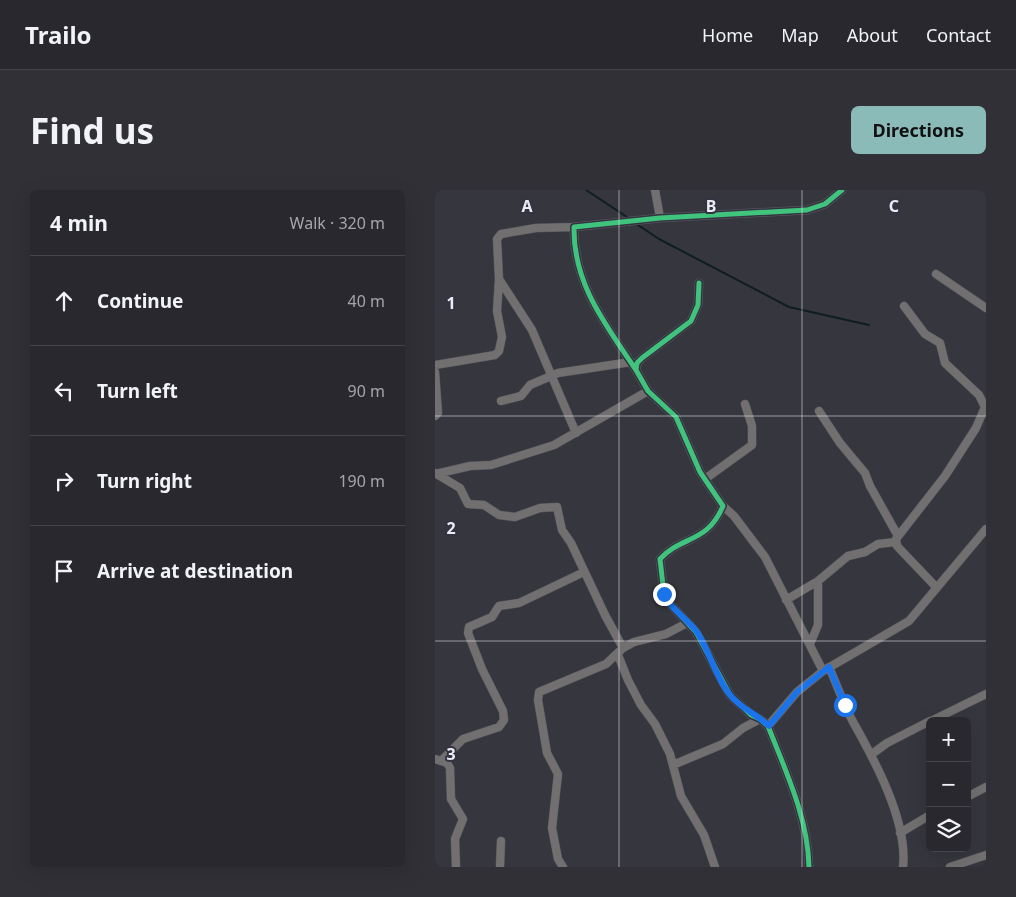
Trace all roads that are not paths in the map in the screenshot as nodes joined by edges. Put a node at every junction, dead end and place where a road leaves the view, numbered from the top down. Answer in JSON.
{"nodes":[{"id":1,"x":655,"y":190,"type":"edge"},
{"id":2,"x":843,"y":190,"type":"edge"},
{"id":3,"x":661,"y":218,"type":"junction"},
{"id":4,"x":574,"y":228,"type":"junction"},
{"id":5,"x":936,"y":274,"type":"dead end"},
{"id":6,"x":499,"y":279,"type":"junction"},
{"id":7,"x":699,"y":283,"type":"dead end"},
{"id":8,"x":904,"y":306,"type":"dead end"},
{"id":9,"x":986,"y":308,"type":"edge"},
{"id":10,"x":631,"y":362,"type":"junction"},
{"id":11,"x":435,"y":365,"type":"edge"},
{"id":12,"x":636,"y":370,"type":"junction"},
{"id":13,"x":435,"y":372,"type":"edge"},
{"id":14,"x":553,"y":375,"type":"junction"},
{"id":15,"x":648,"y":390,"type":"junction"},
{"id":16,"x":501,"y":401,"type":"dead end"},
{"id":17,"x":745,"y":404,"type":"dead end"},
{"id":18,"x":819,"y":411,"type":"dead end"},
{"id":19,"x":435,"y":416,"type":"edge"},
{"id":20,"x":577,"y":433,"type":"junction"},
{"id":21,"x":435,"y":473,"type":"edge"},
{"id":22,"x":705,"y":479,"type":"junction"},
{"id":23,"x":723,"y":506,"type":"junction"},
{"id":24,"x":986,"y":529,"type":"edge"},
{"id":25,"x":897,"y":539,"type":"junction"},
{"id":26,"x":584,"y":572,"type":"junction"},
{"id":27,"x":819,"y":581,"type":"junction"},
{"id":28,"x":936,"y":587,"type":"junction"},
{"id":29,"x":786,"y":600,"type":"junction"},
{"id":30,"x":687,"y":622,"type":"junction"},
{"id":31,"x":809,"y":644,"type":"junction"},
{"id":32,"x":623,"y":648,"type":"junction"},
{"id":33,"x":618,"y":655,"type":"junction"},
{"id":34,"x":826,"y":669,"type":"junction"},
{"id":35,"x":986,"y":694,"type":"edge"},
{"id":36,"x":938,"y":717,"type":"edge"},
{"id":37,"x":760,"y":719,"type":"junction"},
{"id":38,"x":926,"y":723,"type":"edge"},
{"id":39,"x":769,"y":726,"type":"junction"},
{"id":40,"x":872,"y":754,"type":"junction"},
{"id":41,"x":439,"y":760,"type":"edge"},
{"id":42,"x":673,"y":765,"type":"junction"},
{"id":43,"x":986,"y":787,"type":"edge"},
{"id":44,"x":971,"y":795,"type":"edge"},
{"id":45,"x":926,"y":817,"type":"edge"},
{"id":46,"x":900,"y":833,"type":"junction"},
{"id":47,"x":501,"y":841,"type":"dead end"},
{"id":48,"x":986,"y":855,"type":"edge"},
{"id":49,"x":976,"y":858,"type":"junction"},
{"id":50,"x":456,"y":867,"type":"edge"},
{"id":51,"x":500,"y":867,"type":"edge"},
{"id":52,"x":563,"y":867,"type":"edge"},
{"id":53,"x":715,"y":867,"type":"edge"},
{"id":54,"x":809,"y":867,"type":"edge"},
{"id":55,"x":903,"y":867,"type":"edge"},
{"id":56,"x":950,"y":867,"type":"edge"},
{"id":57,"x":978,"y":867,"type":"edge"}],
"edges":[{"from":1,"to":3,"type":"street"},
{"from":2,"to":3,"type":"street"},
{"from":3,"to":4,"type":"street"},
{"from":4,"to":6,"type":"street"},
{"from":4,"to":10,"type":"street"},
{"from":5,"to":9,"type":"street"},
{"from":6,"to":11,"type":"street"},
{"from":6,"to":14,"type":"street"},
{"from":7,"to":12,"type":"street"},
{"from":8,"to":25,"type":"street"},
{"from":10,"to":12,"type":"street"},
{"from":10,"to":14,"type":"street"},
{"from":12,"to":15,"type":"street"},
{"from":13,"to":19,"type":"street"},
{"from":14,"to":16,"type":"street"},
{"from":14,"to":20,"type":"street"},
{"from":15,"to":20,"type":"street"},
{"from":15,"to":22,"type":"street"},
{"from":17,"to":22,"type":"street"},
{"from":18,"to":25,"type":"street"},
{"from":20,"to":21,"type":"street"},
{"from":21,"to":26,"type":"street"},
{"from":22,"to":23,"type":"street"},
{"from":23,"to":29,"type":"street"},
{"from":23,"to":30,"type":"street"},
{"from":24,"to":28,"type":"street"},
{"from":25,"to":27,"type":"street"},
{"from":25,"to":28,"type":"street"},
{"from":26,"to":32,"type":"street"},
{"from":26,"to":41,"type":"street"},
{"from":27,"to":29,"type":"street"},
{"from":27,"to":31,"type":"street"},
{"from":28,"to":34,"type":"street"},
{"from":29,"to":31,"type":"street"},
{"from":30,"to":32,"type":"street"},
{"from":30,"to":37,"type":"street"},
{"from":31,"to":34,"type":"street"},
{"from":32,"to":33,"type":"street"},
{"from":33,"to":42,"type":"street"},
{"from":33,"to":52,"type":"street"},
{"from":34,"to":39,"type":"street"},
{"from":34,"to":40,"type":"street"},
{"from":35,"to":36,"type":"street"},
{"from":37,"to":39,"type":"street"},
{"from":37,"to":42,"type":"street"},
{"from":38,"to":40,"type":"street"},
{"from":39,"to":54,"type":"street"},
{"from":40,"to":46,"type":"street"},
{"from":41,"to":50,"type":"street"},
{"from":42,"to":53,"type":"street"},
{"from":43,"to":44,"type":"street"},
{"from":45,"to":46,"type":"street"},
{"from":46,"to":55,"type":"street"},
{"from":47,"to":51,"type":"street"},
{"from":48,"to":49,"type":"street"},
{"from":49,"to":56,"type":"street"},
{"from":49,"to":57,"type":"street"}]}
